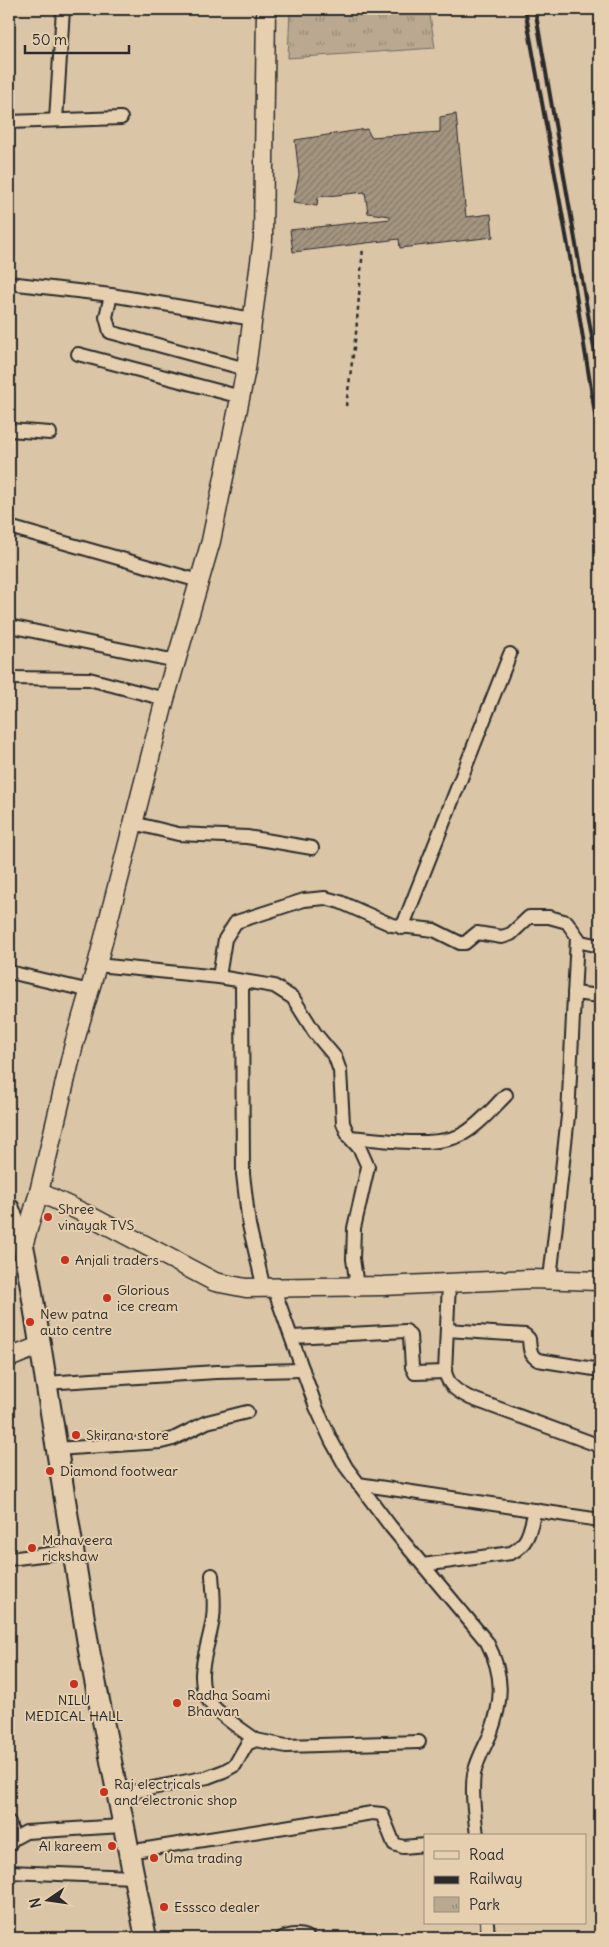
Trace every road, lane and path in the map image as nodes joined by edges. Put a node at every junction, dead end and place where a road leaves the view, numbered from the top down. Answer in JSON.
{"nodes":[{"id":1,"x":63,"y":9,"type":"edge"},
{"id":2,"x":266,"y":9,"type":"edge"},
{"id":3,"x":121,"y":118,"type":"dead end"},
{"id":4,"x":56,"y":120,"type":"junction"},
{"id":5,"x":9,"y":122,"type":"edge"},
{"id":6,"x":363,"y":247,"type":"dead end"},
{"id":7,"x":9,"y":283,"type":"edge"},
{"id":8,"x":111,"y":295,"type":"junction"},
{"id":9,"x":253,"y":319,"type":"junction"},
{"id":10,"x":78,"y":354,"type":"dead end"},
{"id":11,"x":246,"y":369,"type":"junction"},
{"id":12,"x":241,"y":397,"type":"junction"},
{"id":13,"x":346,"y":406,"type":"dead end"},
{"id":14,"x":9,"y":430,"type":"edge"},
{"id":15,"x":50,"y":433,"type":"dead end"},
{"id":16,"x":9,"y":527,"type":"edge"},
{"id":17,"x":199,"y":581,"type":"junction"},
{"id":18,"x":9,"y":626,"type":"edge"},
{"id":19,"x":510,"y":654,"type":"dead end"},
{"id":20,"x":176,"y":661,"type":"junction"},
{"id":21,"x":9,"y":678,"type":"edge"},
{"id":22,"x":165,"y":699,"type":"junction"},
{"id":23,"x":133,"y":823,"type":"junction"},
{"id":24,"x":312,"y":848,"type":"dead end"},
{"id":25,"x":402,"y":928,"type":"junction"},
{"id":26,"x":577,"y":937,"type":"junction"},
{"id":27,"x":600,"y":946,"type":"edge"},
{"id":28,"x":97,"y":965,"type":"junction"},
{"id":29,"x":9,"y":972,"type":"edge"},
{"id":30,"x":219,"y":978,"type":"junction"},
{"id":31,"x":242,"y":981,"type":"junction"},
{"id":32,"x":90,"y":991,"type":"junction"},
{"id":33,"x":574,"y":993,"type":"junction"},
{"id":34,"x":600,"y":996,"type":"edge"},
{"id":35,"x":506,"y":1095,"type":"dead end"},
{"id":36,"x":348,"y":1137,"type":"junction"},
{"id":37,"x":39,"y":1192,"type":"junction"},
{"id":38,"x":10,"y":1217,"type":"edge"},
{"id":39,"x":23,"y":1246,"type":"junction"},
{"id":40,"x":550,"y":1279,"type":"junction"},
{"id":41,"x":600,"y":1281,"type":"edge"},
{"id":42,"x":449,"y":1282,"type":"junction"},
{"id":43,"x":357,"y":1286,"type":"junction"},
{"id":44,"x":269,"y":1289,"type":"junction"},
{"id":45,"x":447,"y":1330,"type":"junction"},
{"id":46,"x":292,"y":1337,"type":"junction"},
{"id":47,"x":39,"y":1346,"type":"junction"},
{"id":48,"x":9,"y":1358,"type":"edge"},
{"id":49,"x":304,"y":1370,"type":"junction"},
{"id":50,"x":600,"y":1370,"type":"edge"},
{"id":51,"x":445,"y":1372,"type":"junction"},
{"id":52,"x":45,"y":1383,"type":"junction"},
{"id":53,"x":247,"y":1412,"type":"dead end"},
{"id":54,"x":600,"y":1446,"type":"edge"},
{"id":55,"x":56,"y":1450,"type":"junction"},
{"id":56,"x":358,"y":1484,"type":"junction"},
{"id":57,"x":535,"y":1510,"type":"junction"},
{"id":58,"x":600,"y":1520,"type":"edge"},
{"id":59,"x":73,"y":1551,"type":"junction"},
{"id":60,"x":9,"y":1559,"type":"edge"},
{"id":61,"x":423,"y":1565,"type":"junction"},
{"id":62,"x":212,"y":1575,"type":"dead end"},
{"id":63,"x":256,"y":1740,"type":"junction"},
{"id":64,"x":419,"y":1742,"type":"dead end"},
{"id":65,"x":116,"y":1795,"type":"junction"},
{"id":66,"x":9,"y":1822,"type":"edge"},
{"id":67,"x":122,"y":1826,"type":"junction"},
{"id":68,"x":477,"y":1834,"type":"edge"},
{"id":69,"x":11,"y":1842,"type":"edge"},
{"id":70,"x":424,"y":1845,"type":"edge"},
{"id":71,"x":128,"y":1852,"type":"junction"},
{"id":72,"x":9,"y":1872,"type":"edge"},
{"id":73,"x":133,"y":1877,"type":"junction"},
{"id":74,"x":487,"y":1924,"type":"edge"},
{"id":75,"x":146,"y":1938,"type":"edge"},
{"id":76,"x":282,"y":1938,"type":"edge"},
{"id":77,"x":308,"y":1938,"type":"edge"},
{"id":78,"x":488,"y":1938,"type":"edge"}],
"edges":[{"from":1,"to":4,"type":"street"},
{"from":2,"to":9,"type":"main road"},
{"from":3,"to":4,"type":"street"},
{"from":4,"to":5,"type":"street"},
{"from":6,"to":13,"type":"path"},
{"from":7,"to":8,"type":"street"},
{"from":8,"to":9,"type":"street"},
{"from":8,"to":11,"type":"street"},
{"from":9,"to":11,"type":"main road"},
{"from":10,"to":12,"type":"street"},
{"from":11,"to":12,"type":"main road"},
{"from":12,"to":17,"type":"main road"},
{"from":14,"to":15,"type":"street"},
{"from":16,"to":17,"type":"street"},
{"from":17,"to":20,"type":"main road"},
{"from":18,"to":20,"type":"street"},
{"from":19,"to":25,"type":"street"},
{"from":20,"to":22,"type":"main road"},
{"from":21,"to":22,"type":"street"},
{"from":22,"to":23,"type":"main road"},
{"from":23,"to":24,"type":"street"},
{"from":23,"to":28,"type":"main road"},
{"from":25,"to":26,"type":"street"},
{"from":25,"to":30,"type":"street"},
{"from":26,"to":27,"type":"street"},
{"from":26,"to":33,"type":"street"},
{"from":28,"to":30,"type":"street"},
{"from":28,"to":32,"type":"main road"},
{"from":29,"to":32,"type":"street"},
{"from":30,"to":31,"type":"street"},
{"from":31,"to":36,"type":"street"},
{"from":31,"to":44,"type":"street"},
{"from":32,"to":37,"type":"main road"},
{"from":33,"to":34,"type":"street"},
{"from":33,"to":40,"type":"street"},
{"from":35,"to":36,"type":"street"},
{"from":36,"to":43,"type":"street"},
{"from":37,"to":39,"type":"main road"},
{"from":37,"to":44,"type":"main road"},
{"from":38,"to":39,"type":"main road"},
{"from":39,"to":47,"type":"main road"},
{"from":40,"to":41,"type":"main road"},
{"from":40,"to":42,"type":"main road"},
{"from":42,"to":43,"type":"main road"},
{"from":42,"to":45,"type":"street"},
{"from":43,"to":44,"type":"main road"},
{"from":44,"to":46,"type":"street"},
{"from":45,"to":50,"type":"street"},
{"from":45,"to":51,"type":"street"},
{"from":46,"to":49,"type":"street"},
{"from":46,"to":51,"type":"street"},
{"from":47,"to":48,"type":"main road"},
{"from":47,"to":52,"type":"main road"},
{"from":49,"to":52,"type":"street"},
{"from":49,"to":56,"type":"street"},
{"from":51,"to":54,"type":"street"},
{"from":52,"to":55,"type":"main road"},
{"from":53,"to":55,"type":"street"},
{"from":55,"to":59,"type":"main road"},
{"from":56,"to":57,"type":"street"},
{"from":56,"to":61,"type":"street"},
{"from":57,"to":58,"type":"street"},
{"from":57,"to":61,"type":"street"},
{"from":59,"to":60,"type":"street"},
{"from":59,"to":65,"type":"main road"},
{"from":61,"to":68,"type":"street"},
{"from":62,"to":63,"type":"street"},
{"from":63,"to":64,"type":"street"},
{"from":63,"to":65,"type":"street"},
{"from":65,"to":67,"type":"main road"},
{"from":66,"to":69,"type":"street"},
{"from":67,"to":69,"type":"street"},
{"from":67,"to":71,"type":"main road"},
{"from":70,"to":71,"type":"street"},
{"from":71,"to":73,"type":"main road"},
{"from":72,"to":73,"type":"street"},
{"from":73,"to":75,"type":"main road"},
{"from":74,"to":78,"type":"street"},
{"from":76,"to":77,"type":"street"}]}
